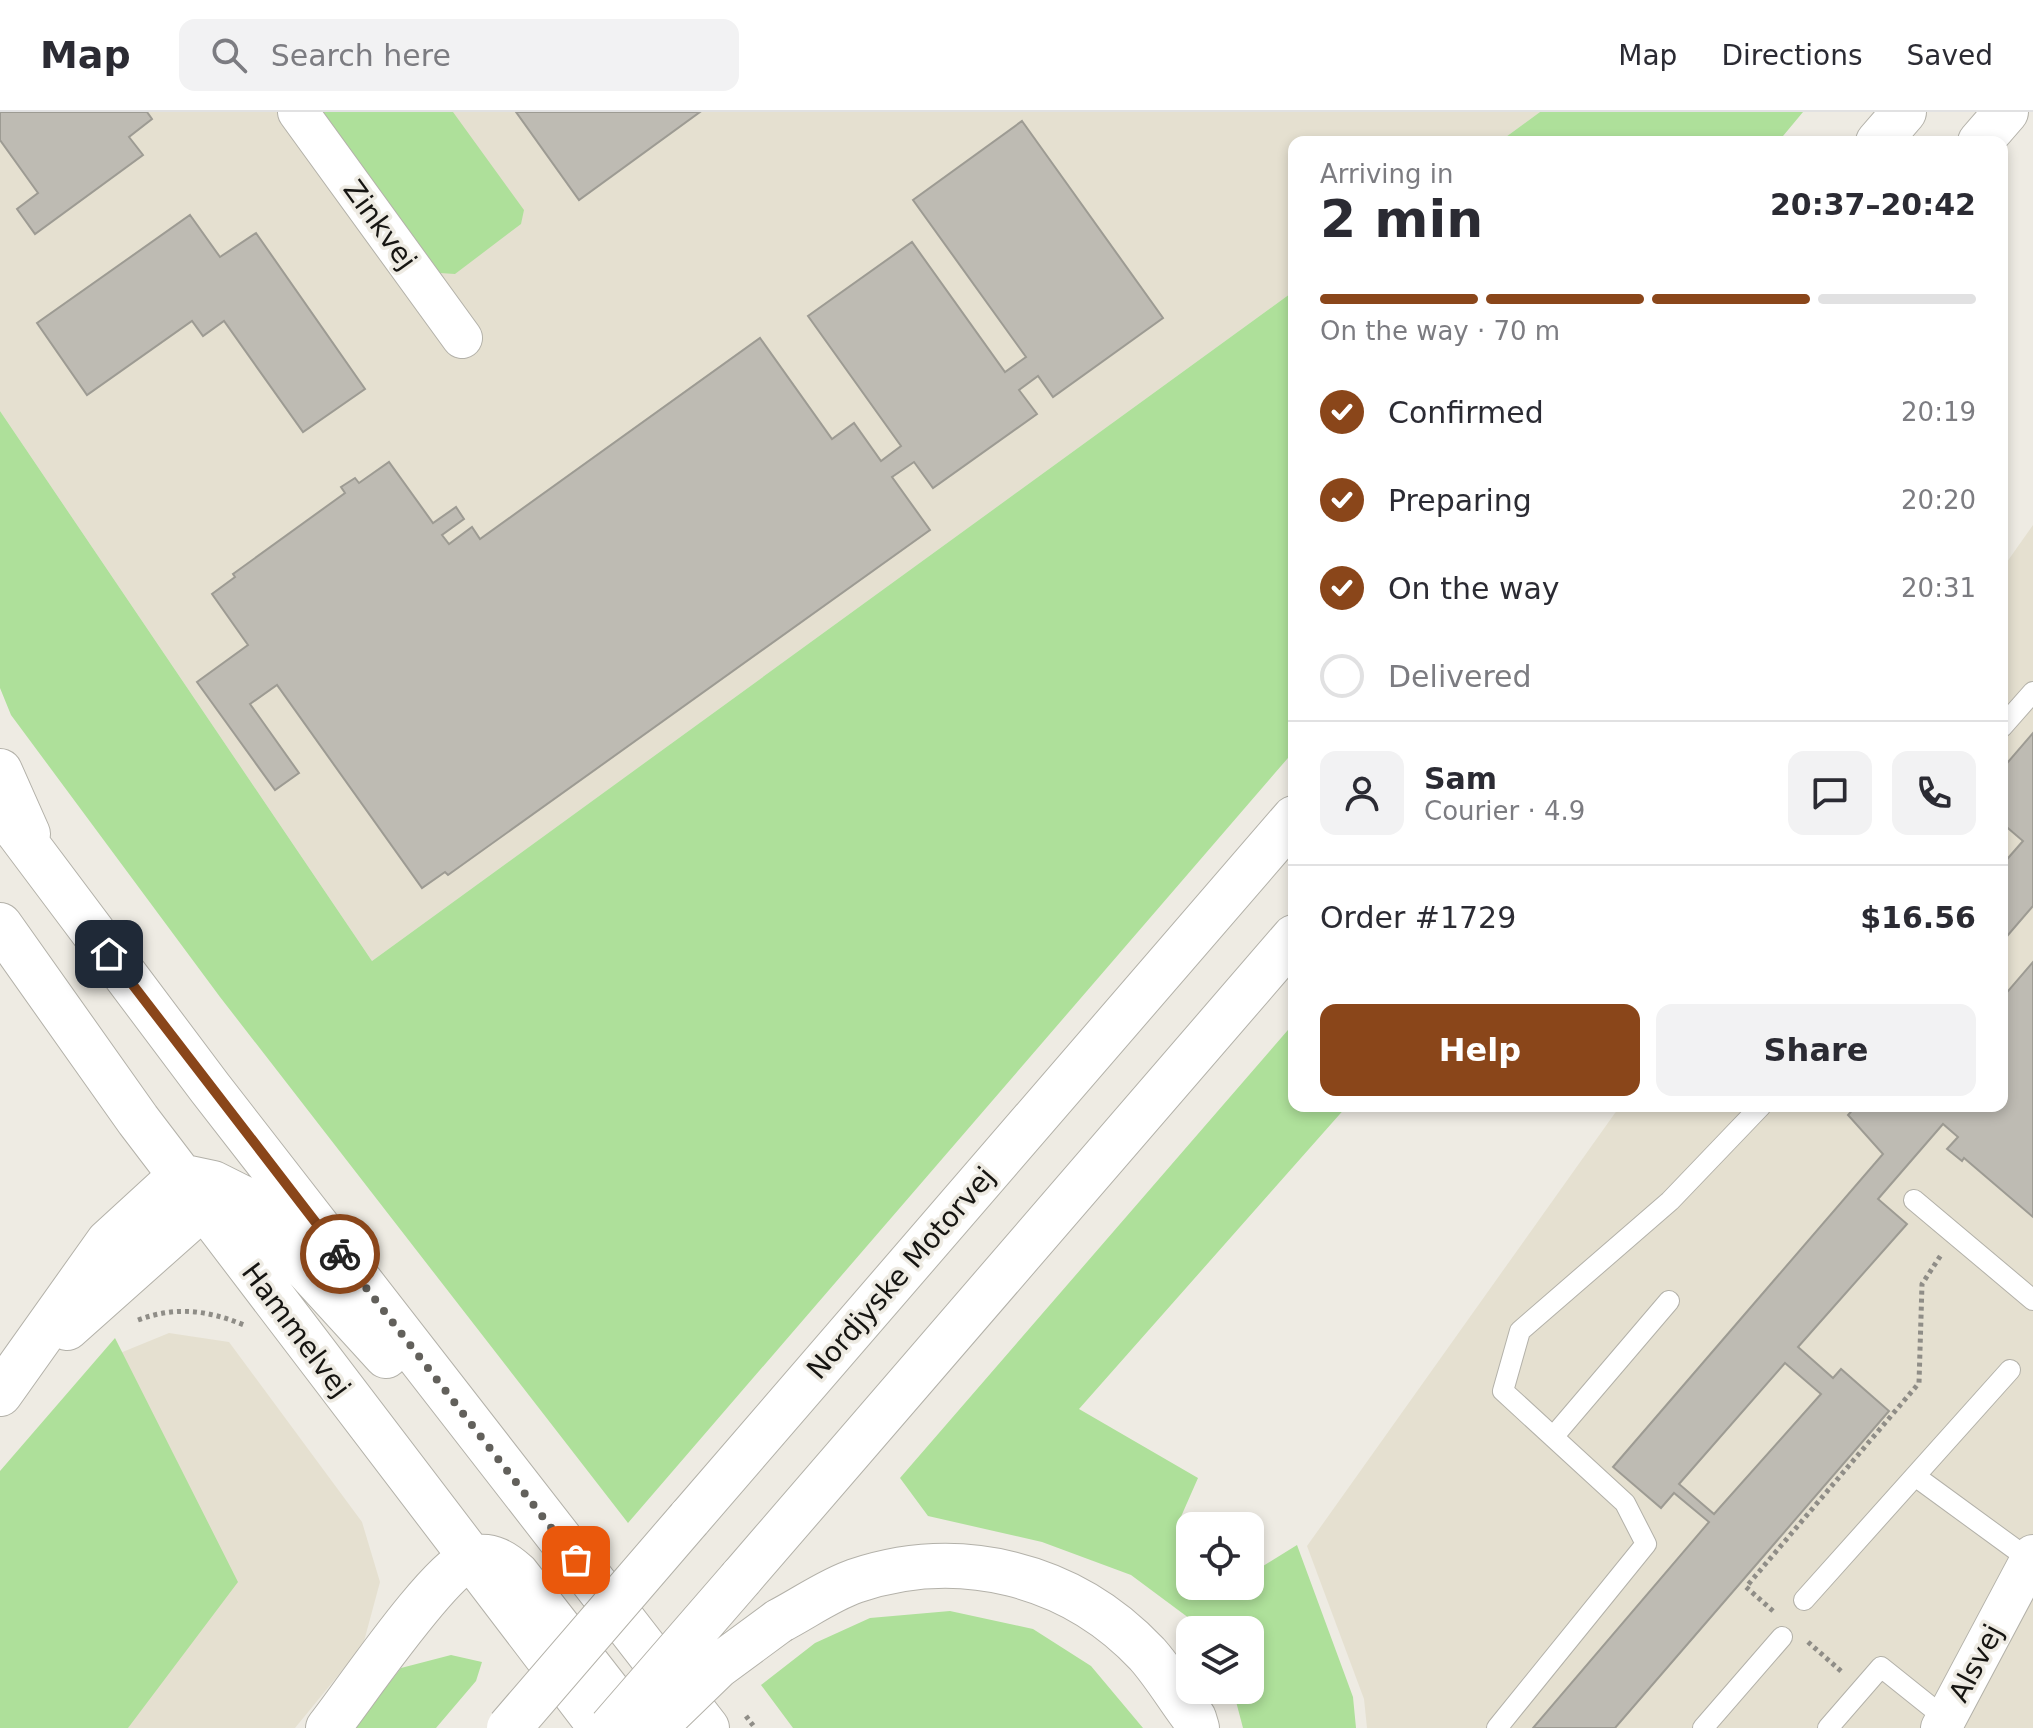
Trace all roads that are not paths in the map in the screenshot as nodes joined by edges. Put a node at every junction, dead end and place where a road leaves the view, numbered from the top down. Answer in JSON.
{"nodes":[{"id":1,"x":298,"y":112,"type":"edge"},
{"id":2,"x":1904,"y":112,"type":"edge"},
{"id":3,"x":2006,"y":112,"type":"edge"},
{"id":4,"x":1883,"y":136,"type":"edge"},
{"id":5,"x":1985,"y":136,"type":"edge"},
{"id":6,"x":462,"y":338,"type":"dead end"},
{"id":7,"x":2033,"y":692,"type":"edge"},
{"id":8,"x":2008,"y":720,"type":"edge"},
{"id":9,"x":0,"y":771,"type":"edge"},
{"id":10,"x":0,"y":808,"type":"edge"},
{"id":11,"x":1288,"y":825,"type":"edge"},
{"id":12,"x":44,"y":869,"type":"junction"},
{"id":13,"x":0,"y":925,"type":"edge"},
{"id":14,"x":1288,"y":944,"type":"edge"},
{"id":15,"x":210,"y":1088,"type":"junction"},
{"id":16,"x":1755,"y":1112,"type":"edge"},
{"id":17,"x":199,"y":1189,"type":"junction"},
{"id":18,"x":1914,"y":1200,"type":"dead end"},
{"id":19,"x":2033,"y":1300,"type":"edge"},
{"id":20,"x":1669,"y":1301,"type":"dead end"},
{"id":21,"x":2010,"y":1370,"type":"dead end"},
{"id":22,"x":13,"y":1378,"type":"edge"},
{"id":23,"x":1553,"y":1437,"type":"junction"},
{"id":24,"x":1915,"y":1476,"type":"junction"},
{"id":25,"x":2032,"y":1558,"type":"edge"},
{"id":26,"x":470,"y":1559,"type":"junction"},
{"id":27,"x":576,"y":1560,"type":"junction"},
{"id":28,"x":1804,"y":1600,"type":"dead end"},
{"id":29,"x":1782,"y":1637,"type":"dead end"},
{"id":30,"x":1944,"y":1724,"type":"edge"},
{"id":31,"x":328,"y":1728,"type":"edge"},
{"id":32,"x":509,"y":1728,"type":"edge"},
{"id":33,"x":601,"y":1728,"type":"edge"},
{"id":34,"x":611,"y":1728,"type":"edge"},
{"id":35,"x":637,"y":1728,"type":"edge"},
{"id":36,"x":654,"y":1728,"type":"edge"},
{"id":37,"x":707,"y":1728,"type":"edge"},
{"id":38,"x":1197,"y":1728,"type":"edge"},
{"id":39,"x":1497,"y":1728,"type":"edge"},
{"id":40,"x":1703,"y":1728,"type":"edge"},
{"id":41,"x":1828,"y":1728,"type":"edge"}],
"edges":[{"from":1,"to":6,"type":"street","name":"Zinkvej"},
{"from":2,"to":4,"type":"main road"},
{"from":3,"to":5,"type":"main road"},
{"from":7,"to":8,"type":"lane"},
{"from":9,"to":12,"type":"main road"},
{"from":10,"to":12,"type":"main road"},
{"from":11,"to":32,"type":"main road","name":"Nordjyske Motorvej","bridge":true},
{"from":12,"to":15,"type":"main road"},
{"from":13,"to":17,"type":"main road","name":"Hammelvej"},
{"from":14,"to":34,"type":"main road","bridge":true},
{"from":15,"to":17,"type":"main road"},
{"from":15,"to":27,"type":"main road"},
{"from":16,"to":23,"type":"lane"},
{"from":17,"to":22,"type":"main road"},
{"from":17,"to":26,"type":"main road","name":"Hammelvej"},
{"from":17,"to":27,"type":"main road"},
{"from":18,"to":19,"type":"lane"},
{"from":20,"to":23,"type":"lane"},
{"from":21,"to":24,"type":"lane"},
{"from":23,"to":39,"type":"lane"},
{"from":24,"to":25,"type":"lane"},
{"from":24,"to":28,"type":"lane"},
{"from":25,"to":30,"type":"street","name":"Alsvej"},
{"from":26,"to":31,"type":"main road"},
{"from":26,"to":33,"type":"main road","name":"Hammelvej"},
{"from":26,"to":35,"type":"main road"},
{"from":27,"to":37,"type":"main road"},
{"from":29,"to":40,"type":"lane"},
{"from":30,"to":41,"type":"lane"},
{"from":36,"to":38,"type":"main road","bridge":true}]}
